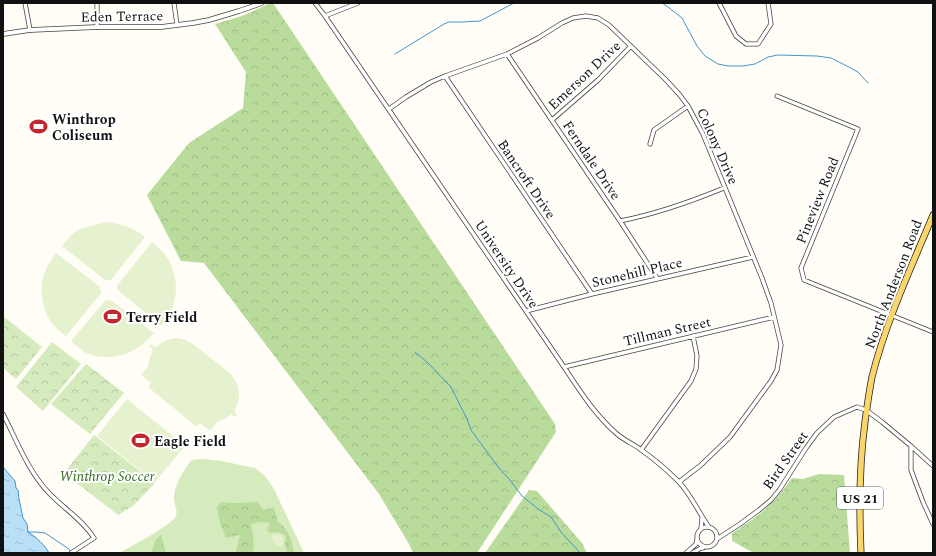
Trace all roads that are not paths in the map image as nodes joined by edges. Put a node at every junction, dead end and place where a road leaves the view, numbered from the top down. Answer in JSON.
{"nodes":[{"id":1,"x":25,"y":3,"type":"edge"},
{"id":2,"x":96,"y":3,"type":"edge"},
{"id":3,"x":174,"y":3,"type":"edge"},
{"id":4,"x":262,"y":3,"type":"edge"},
{"id":5,"x":315,"y":3,"type":"edge"},
{"id":6,"x":358,"y":3,"type":"edge"},
{"id":7,"x":719,"y":3,"type":"edge"},
{"id":8,"x":768,"y":3,"type":"edge"},
{"id":9,"x":253,"y":4,"type":"edge"},
{"id":10,"x":325,"y":16,"type":"junction"},
{"id":11,"x":177,"y":25,"type":"junction"},
{"id":12,"x":97,"y":27,"type":"junction"},
{"id":13,"x":30,"y":30,"type":"junction"},
{"id":14,"x":3,"y":34,"type":"edge"},
{"id":15,"x":631,"y":46,"type":"junction"},
{"id":16,"x":507,"y":54,"type":"junction"},
{"id":17,"x":445,"y":76,"type":"junction"},
{"id":18,"x":777,"y":96,"type":"dead end"},
{"id":19,"x":688,"y":106,"type":"junction"},
{"id":20,"x":389,"y":110,"type":"junction"},
{"id":21,"x":552,"y":120,"type":"junction"},
{"id":22,"x":650,"y":144,"type":"dead end"},
{"id":23,"x":724,"y":188,"type":"junction"},
{"id":24,"x":933,"y":215,"type":"edge"},
{"id":25,"x":620,"y":221,"type":"junction"},
{"id":26,"x":753,"y":256,"type":"junction"},
{"id":27,"x":658,"y":278,"type":"junction"},
{"id":28,"x":592,"y":294,"type":"junction"},
{"id":29,"x":526,"y":311,"type":"junction"},
{"id":30,"x":892,"y":315,"type":"junction"},
{"id":31,"x":774,"y":317,"type":"junction"},
{"id":32,"x":933,"y":332,"type":"edge"},
{"id":33,"x":693,"y":336,"type":"junction"},
{"id":34,"x":564,"y":367,"type":"junction"},
{"id":35,"x":866,"y":410,"type":"junction"},
{"id":36,"x":3,"y":414,"type":"edge"},
{"id":37,"x":911,"y":446,"type":"junction"},
{"id":38,"x":641,"y":450,"type":"junction"},
{"id":39,"x":933,"y":466,"type":"edge"},
{"id":40,"x":679,"y":482,"type":"junction"},
{"id":41,"x":702,"y":518,"type":"junction"},
{"id":42,"x":933,"y":524,"type":"edge"},
{"id":43,"x":709,"y":527,"type":"junction"},
{"id":44,"x":701,"y":529,"type":"junction"},
{"id":45,"x":717,"y":533,"type":"junction"},
{"id":46,"x":726,"y":534,"type":"junction"},
{"id":47,"x":697,"y":538,"type":"junction"},
{"id":48,"x":717,"y":539,"type":"junction"},
{"id":49,"x":706,"y":548,"type":"junction"},
{"id":50,"x":71,"y":553,"type":"edge"},
{"id":51,"x":686,"y":553,"type":"edge"},
{"id":52,"x":692,"y":553,"type":"edge"},
{"id":53,"x":861,"y":553,"type":"edge"}],
"edges":[{"from":1,"to":13,"type":"street"},
{"from":2,"to":12,"type":"street"},
{"from":3,"to":11,"type":"street"},
{"from":4,"to":9,"type":"street","name":"Eden Terrace"},
{"from":5,"to":10,"type":"street","name":"University Drive"},
{"from":6,"to":10,"type":"street"},
{"from":7,"to":8,"type":"street"},
{"from":9,"to":11,"type":"street","name":"Eden Terrace"},
{"from":10,"to":20,"type":"street","name":"University Drive"},
{"from":11,"to":12,"type":"street","name":"Eden Terrace"},
{"from":12,"to":13,"type":"street","name":"Eden Terrace"},
{"from":13,"to":14,"type":"street","name":"Eden Terrace"},
{"from":15,"to":16,"type":"street","name":"Colony Drive"},
{"from":15,"to":19,"type":"street","name":"Colony Drive"},
{"from":15,"to":21,"type":"street","name":"Emerson Drive"},
{"from":16,"to":17,"type":"street","name":"Colony Drive"},
{"from":16,"to":21,"type":"street","name":"Ferndale Drive"},
{"from":17,"to":20,"type":"street","name":"Colony Drive"},
{"from":17,"to":28,"type":"street","name":"Bancroft Drive"},
{"from":18,"to":30,"type":"street","name":"Pineview Road"},
{"from":19,"to":22,"type":"street"},
{"from":19,"to":23,"type":"street","name":"Colony Drive"},
{"from":20,"to":29,"type":"street","name":"University Drive"},
{"from":21,"to":25,"type":"street","name":"Ferndale Drive"},
{"from":23,"to":25,"type":"street"},
{"from":23,"to":26,"type":"street","name":"Colony Drive"},
{"from":24,"to":30,"type":"main road","name":"North Anderson Road","number":"US 21"},
{"from":25,"to":27,"type":"street","name":"Ferndale Drive"},
{"from":26,"to":27,"type":"street","name":"Stonehill Place"},
{"from":26,"to":31,"type":"street","name":"Colony Drive"},
{"from":27,"to":28,"type":"street","name":"Stonehill Place"},
{"from":28,"to":29,"type":"street","name":"Stonehill Place"},
{"from":29,"to":34,"type":"street","name":"University Drive"},
{"from":30,"to":32,"type":"street"},
{"from":30,"to":35,"type":"main road","name":"North Anderson Road","number":"US 21"},
{"from":31,"to":33,"type":"street","name":"Tillman Street"},
{"from":31,"to":40,"type":"street","name":"Colony Drive"},
{"from":33,"to":34,"type":"street","name":"Tillman Street"},
{"from":33,"to":38,"type":"street"},
{"from":34,"to":38,"type":"street","name":"University Drive"},
{"from":35,"to":37,"type":"street"},
{"from":35,"to":46,"type":"street","name":"Bird Street"},
{"from":35,"to":53,"type":"main road","name":"North Anderson Road","number":"US 21"},
{"from":36,"to":50,"type":"street"},
{"from":37,"to":39,"type":"street"},
{"from":37,"to":42,"type":"street"},
{"from":38,"to":40,"type":"street","name":"University Drive"},
{"from":40,"to":41,"type":"street","name":"University Drive"},
{"from":41,"to":43,"type":"street","name":"University Drive"},
{"from":41,"to":44,"type":"street"},
{"from":43,"to":44,"type":"street"},
{"from":43,"to":45,"type":"street"},
{"from":44,"to":47,"type":"street"},
{"from":45,"to":46,"type":"street"},
{"from":45,"to":48,"type":"street"},
{"from":46,"to":48,"type":"street","name":"Bird Street"},
{"from":47,"to":49,"type":"street"},
{"from":47,"to":51,"type":"street"},
{"from":48,"to":49,"type":"street","name":"Bird Street"},
{"from":49,"to":52,"type":"street","name":"Bird Street"}]}
